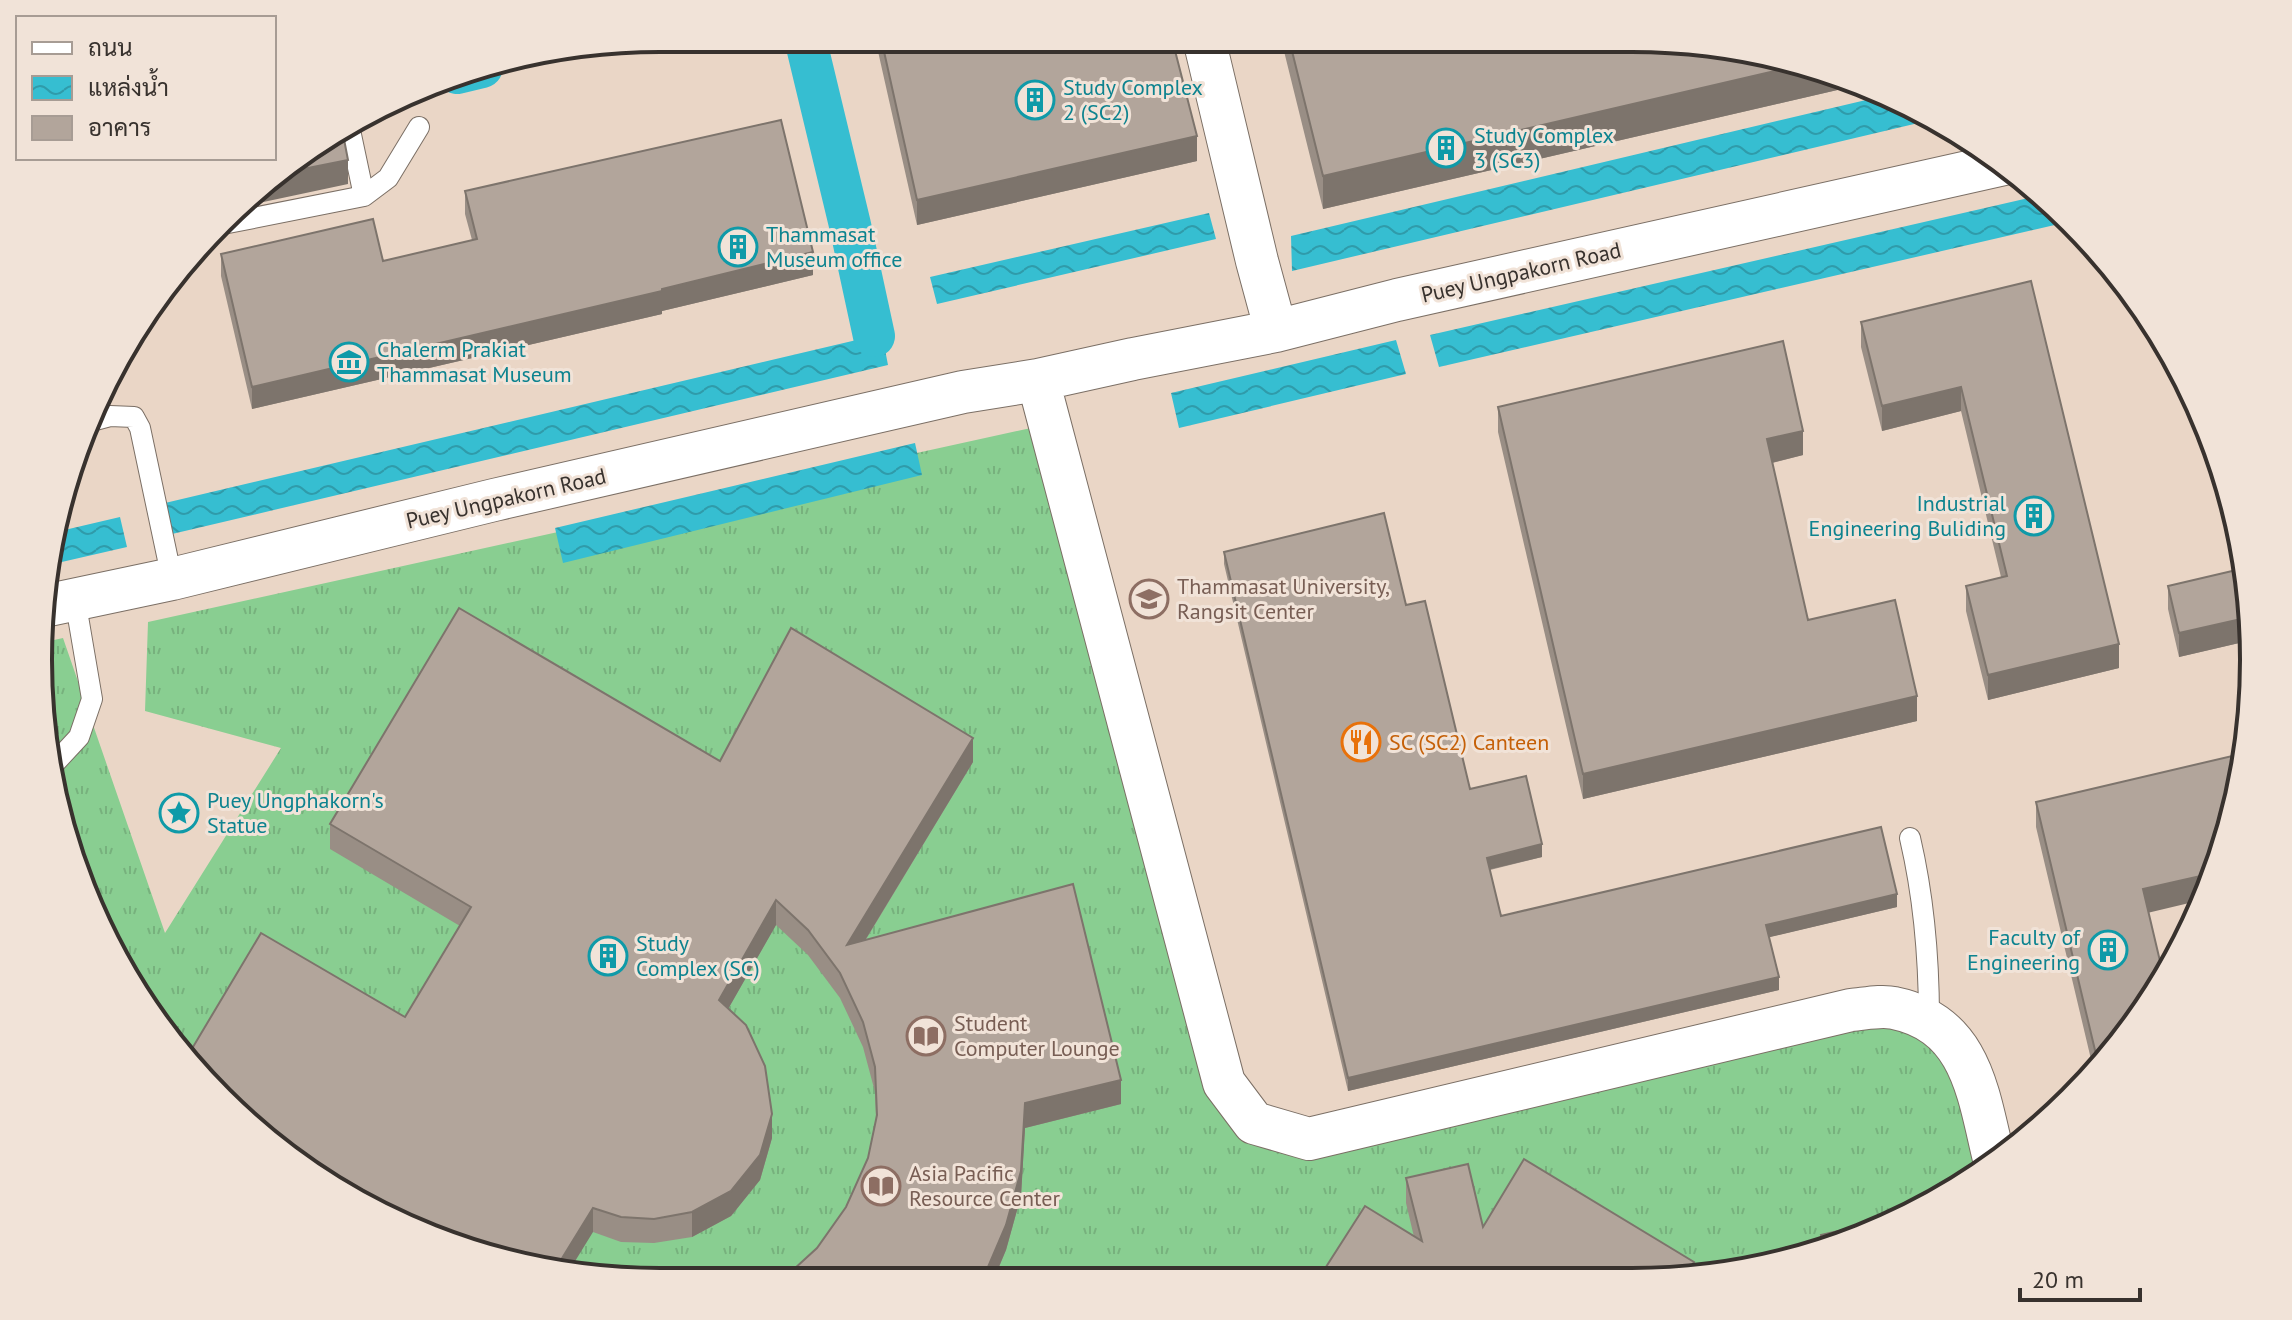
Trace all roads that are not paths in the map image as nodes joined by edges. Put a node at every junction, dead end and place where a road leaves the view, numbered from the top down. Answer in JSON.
{"nodes":[{"id":1,"x":1207,"y":52,"type":"edge"},
{"id":2,"x":419,"y":127,"type":"dead end"},
{"id":3,"x":351,"y":136,"type":"edge"},
{"id":4,"x":1988,"y":168,"type":"edge"},
{"id":5,"x":364,"y":196,"type":"junction"},
{"id":6,"x":240,"y":221,"type":"edge"},
{"id":7,"x":1276,"y":331,"type":"junction"},
{"id":8,"x":1038,"y":380,"type":"junction"},
{"id":9,"x":102,"y":418,"type":"edge"},
{"id":10,"x":172,"y":579,"type":"junction"},
{"id":11,"x":62,"y":602,"type":"edge"},
{"id":12,"x":60,"y":757,"type":"edge"},
{"id":13,"x":1910,"y":838,"type":"dead end"},
{"id":14,"x":1929,"y":1019,"type":"junction"},
{"id":15,"x":1992,"y":1150,"type":"edge"}],
"edges":[{"from":1,"to":7,"type":"street"},
{"from":2,"to":5,"type":"lane"},
{"from":3,"to":5,"type":"lane"},
{"from":4,"to":7,"type":"street","name":"Puey Ungpakorn Road"},
{"from":5,"to":6,"type":"lane"},
{"from":7,"to":8,"type":"street","name":"Puey Ungpakorn Road"},
{"from":8,"to":10,"type":"street","name":"Puey Ungpakorn Road"},
{"from":8,"to":14,"type":"street"},
{"from":9,"to":10,"type":"lane"},
{"from":10,"to":11,"type":"street","name":"Puey Ungpakorn Road"},
{"from":11,"to":12,"type":"lane"},
{"from":13,"to":14,"type":"lane"},
{"from":14,"to":15,"type":"street"}]}
